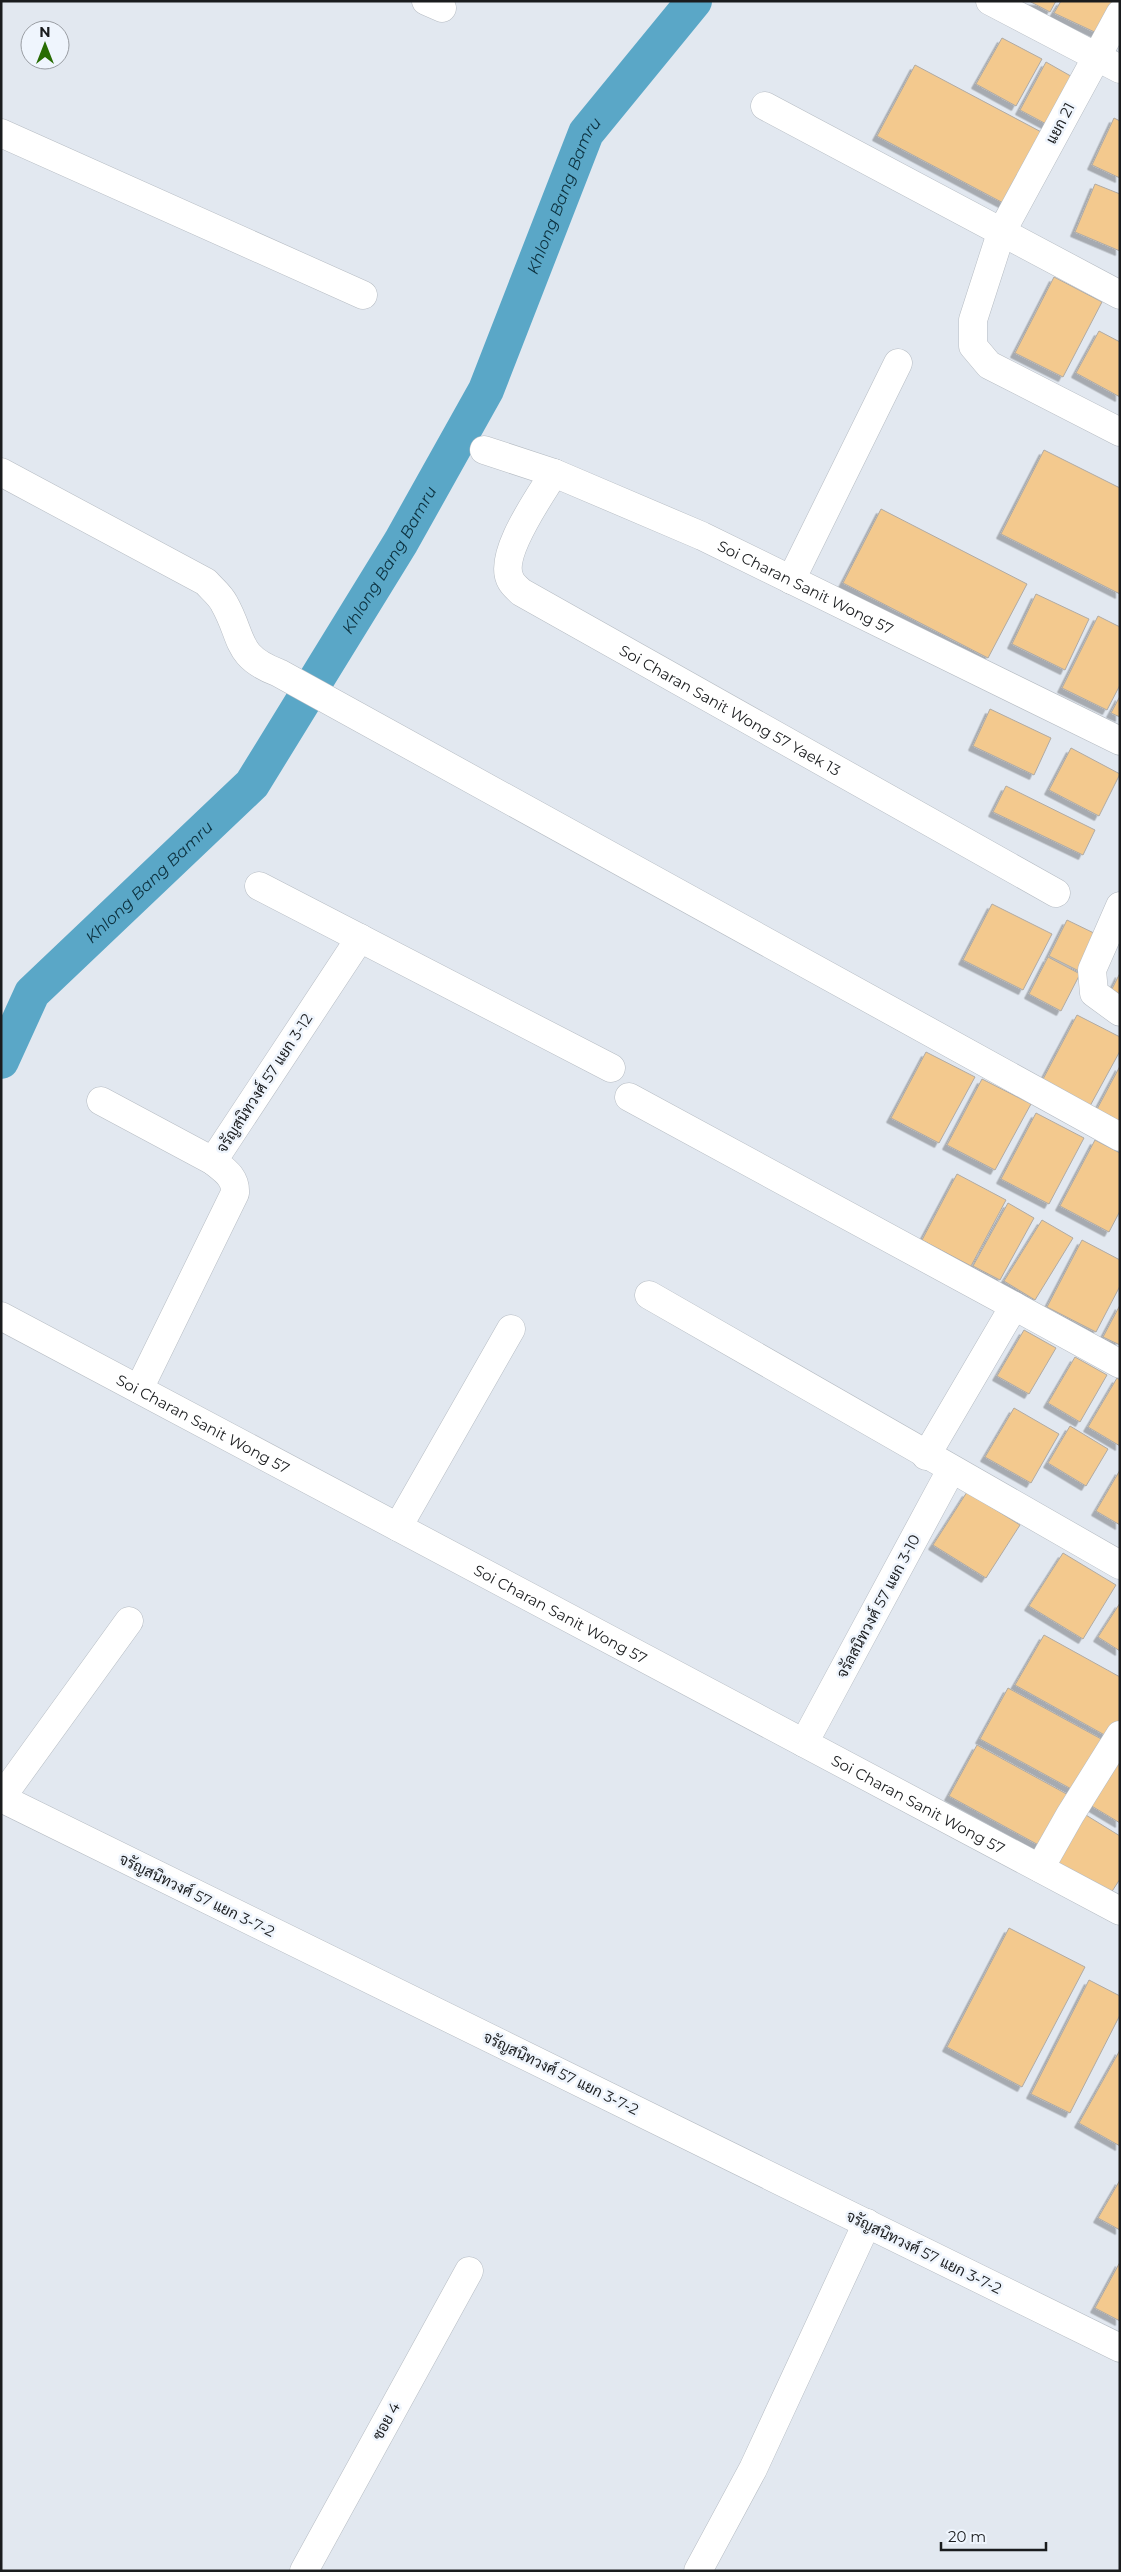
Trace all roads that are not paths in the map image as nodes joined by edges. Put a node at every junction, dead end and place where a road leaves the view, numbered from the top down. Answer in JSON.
{"nodes":[{"id":1,"x":990,"y":1,"type":"edge"},
{"id":2,"x":1120,"y":14,"type":"edge"},
{"id":3,"x":1096,"y":56,"type":"junction"},
{"id":4,"x":1120,"y":69,"type":"edge"},
{"id":5,"x":765,"y":106,"type":"dead end"},
{"id":6,"x":1,"y":133,"type":"edge"},
{"id":7,"x":1000,"y":233,"type":"junction"},
{"id":8,"x":362,"y":295,"type":"dead end"},
{"id":9,"x":1120,"y":295,"type":"edge"},
{"id":10,"x":898,"y":363,"type":"dead end"},
{"id":11,"x":1120,"y":432,"type":"edge"},
{"id":12,"x":484,"y":450,"type":"dead end"},
{"id":13,"x":1,"y":472,"type":"edge"},
{"id":14,"x":554,"y":473,"type":"junction"},
{"id":15,"x":791,"y":580,"type":"junction"},
{"id":16,"x":1120,"y":741,"type":"edge"},
{"id":17,"x":259,"y":886,"type":"dead end"},
{"id":18,"x":1056,"y":893,"type":"dead end"},
{"id":19,"x":1120,"y":906,"type":"edge"},
{"id":20,"x":360,"y":938,"type":"junction"},
{"id":21,"x":1120,"y":1012,"type":"edge"},
{"id":22,"x":611,"y":1068,"type":"dead end"},
{"id":23,"x":630,"y":1098,"type":"dead end"},
{"id":24,"x":101,"y":1101,"type":"dead end"},
{"id":25,"x":1120,"y":1137,"type":"edge"},
{"id":26,"x":213,"y":1161,"type":"junction"},
{"id":27,"x":649,"y":1295,"type":"dead end"},
{"id":28,"x":1014,"y":1306,"type":"junction"},
{"id":29,"x":1,"y":1316,"type":"edge"},
{"id":30,"x":511,"y":1329,"type":"dead end"},
{"id":31,"x":1120,"y":1364,"type":"edge"},
{"id":32,"x":139,"y":1389,"type":"junction"},
{"id":33,"x":926,"y":1456,"type":"junction"},
{"id":34,"x":951,"y":1470,"type":"junction"},
{"id":35,"x":398,"y":1527,"type":"junction"},
{"id":36,"x":1120,"y":1565,"type":"edge"},
{"id":37,"x":129,"y":1621,"type":"dead end"},
{"id":38,"x":1120,"y":1735,"type":"edge"},
{"id":39,"x":804,"y":1743,"type":"junction"},
{"id":40,"x":1,"y":1798,"type":"edge"},
{"id":41,"x":1040,"y":1868,"type":"junction"},
{"id":42,"x":1118,"y":1907,"type":"edge"},
{"id":43,"x":867,"y":2223,"type":"junction"},
{"id":44,"x":469,"y":2271,"type":"dead end"},
{"id":45,"x":1120,"y":2348,"type":"edge"},
{"id":46,"x":304,"y":2571,"type":"edge"},
{"id":47,"x":698,"y":2571,"type":"edge"}],
"edges":[{"from":1,"to":3,"type":"street"},
{"from":2,"to":3,"type":"street","name":"แยก 21"},
{"from":3,"to":4,"type":"street"},
{"from":3,"to":7,"type":"street","name":"แยก 21"},
{"from":5,"to":7,"type":"street"},
{"from":6,"to":8,"type":"street"},
{"from":7,"to":9,"type":"street"},
{"from":7,"to":11,"type":"street","name":"แยก 21"},
{"from":10,"to":15,"type":"street"},
{"from":12,"to":14,"type":"street","name":"Soi Charan Sanit Wong 57"},
{"from":13,"to":25,"type":"street"},
{"from":14,"to":15,"type":"street","name":"Soi Charan Sanit Wong 57"},
{"from":14,"to":18,"type":"street","name":"Soi Charan Sanit Wong 57 Yaek 13"},
{"from":15,"to":16,"type":"street","name":"Soi Charan Sanit Wong 57"},
{"from":17,"to":20,"type":"street"},
{"from":19,"to":21,"type":"street"},
{"from":20,"to":22,"type":"street"},
{"from":20,"to":26,"type":"street","name":"จรัญสนิทวงศ์ 57 แยก 3-12"},
{"from":23,"to":28,"type":"street"},
{"from":24,"to":26,"type":"street"},
{"from":26,"to":32,"type":"street","name":"จรัญสนิทวงศ์ 57 แยก 3-12"},
{"from":27,"to":33,"type":"street"},
{"from":28,"to":31,"type":"street"},
{"from":28,"to":33,"type":"street"},
{"from":29,"to":32,"type":"street","name":"Soi Charan Sanit Wong 57"},
{"from":30,"to":35,"type":"street"},
{"from":32,"to":35,"type":"street","name":"Soi Charan Sanit Wong 57"},
{"from":33,"to":34,"type":"street"},
{"from":34,"to":36,"type":"street"},
{"from":34,"to":39,"type":"street","name":"จรัลสนิทวงศ์ 57 แยก 3-10"},
{"from":35,"to":39,"type":"street","name":"Soi Charan Sanit Wong 57"},
{"from":37,"to":40,"type":"street"},
{"from":38,"to":41,"type":"street"},
{"from":39,"to":41,"type":"street","name":"Soi Charan Sanit Wong 57"},
{"from":40,"to":43,"type":"street","name":"จรัญสนิทวงศ์ 57 แยก 3-7-2"},
{"from":41,"to":42,"type":"street","name":"Soi Charan Sanit Wong 57"},
{"from":43,"to":45,"type":"street","name":"จรัญสนิทวงศ์ 57 แยก 3-7-2"},
{"from":43,"to":47,"type":"street"},
{"from":44,"to":46,"type":"street","name":"ซอย 4"}]}
